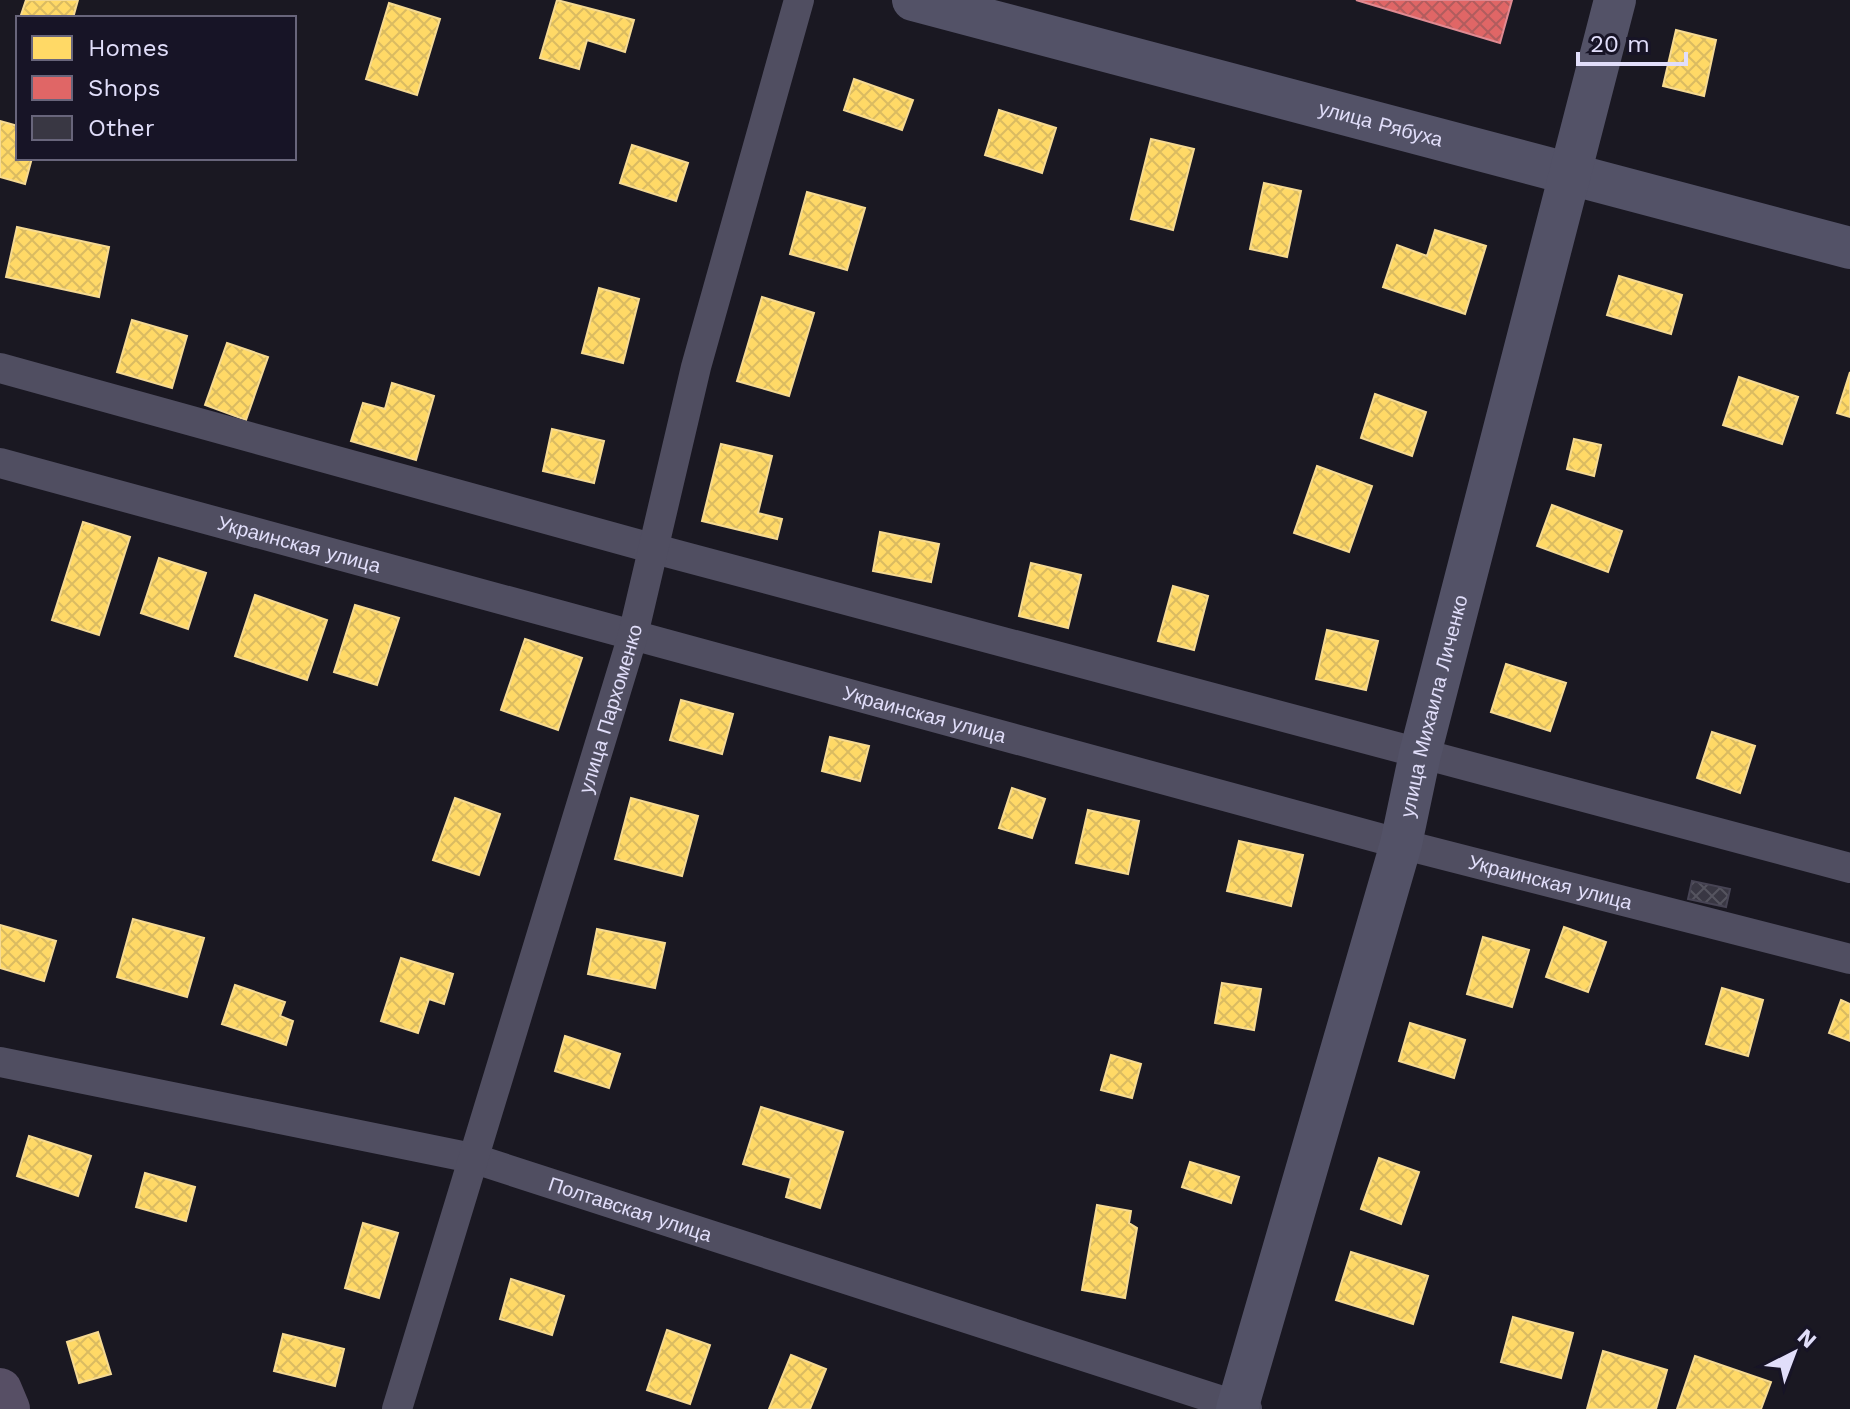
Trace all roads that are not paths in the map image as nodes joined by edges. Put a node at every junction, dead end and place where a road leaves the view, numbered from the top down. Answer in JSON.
{"nodes":[{"id":1,"x":799,"y":0,"type":"edge"},
{"id":2,"x":913,"y":0,"type":"edge"},
{"id":3,"x":1615,"y":0,"type":"edge"},
{"id":4,"x":1570,"y":176,"type":"junction"},
{"id":5,"x":1850,"y":248,"type":"edge"},
{"id":6,"x":0,"y":368,"type":"edge"},
{"id":7,"x":0,"y":463,"type":"edge"},
{"id":8,"x":655,"y":549,"type":"junction"},
{"id":9,"x":633,"y":635,"type":"junction"},
{"id":10,"x":1420,"y":754,"type":"junction"},
{"id":11,"x":1401,"y":844,"type":"junction"},
{"id":12,"x":1850,"y":868,"type":"edge"},
{"id":13,"x":1850,"y":959,"type":"edge"},
{"id":14,"x":0,"y":1062,"type":"edge"},
{"id":15,"x":472,"y":1158,"type":"junction"},
{"id":16,"x":0,"y":1390,"type":"edge"},
{"id":17,"x":1240,"y":1408,"type":"edge"},
{"id":18,"x":8,"y":1409,"type":"edge"},
{"id":19,"x":397,"y":1409,"type":"edge"}],
"edges":[{"from":1,"to":8,"type":"street","name":"улица Пархоменко"},
{"from":2,"to":4,"type":"main road","name":"улица Рябуха"},
{"from":3,"to":4,"type":"main road","name":"улица Михаила Личенко"},
{"from":4,"to":5,"type":"main road","name":"улица Рябуха"},
{"from":4,"to":10,"type":"main road","name":"улица Михаила Личенко"},
{"from":6,"to":8,"type":"street"},
{"from":7,"to":9,"type":"street","name":"Украинская улица"},
{"from":8,"to":9,"type":"street","name":"улица Пархоменко"},
{"from":8,"to":10,"type":"street"},
{"from":9,"to":11,"type":"street","name":"Украинская улица"},
{"from":9,"to":15,"type":"street","name":"улица Пархоменко"},
{"from":10,"to":11,"type":"main road","name":"улица Михаила Личенко"},
{"from":10,"to":12,"type":"street"},
{"from":11,"to":13,"type":"street","name":"Украинская улица"},
{"from":11,"to":17,"type":"main road","name":"улица Михаила Личенко"},
{"from":14,"to":15,"type":"street","name":"Полтавская улица"},
{"from":15,"to":17,"type":"street","name":"Полтавская улица"},
{"from":15,"to":19,"type":"street","name":"улица Пархоменко"},
{"from":16,"to":18,"type":"main road"}]}
